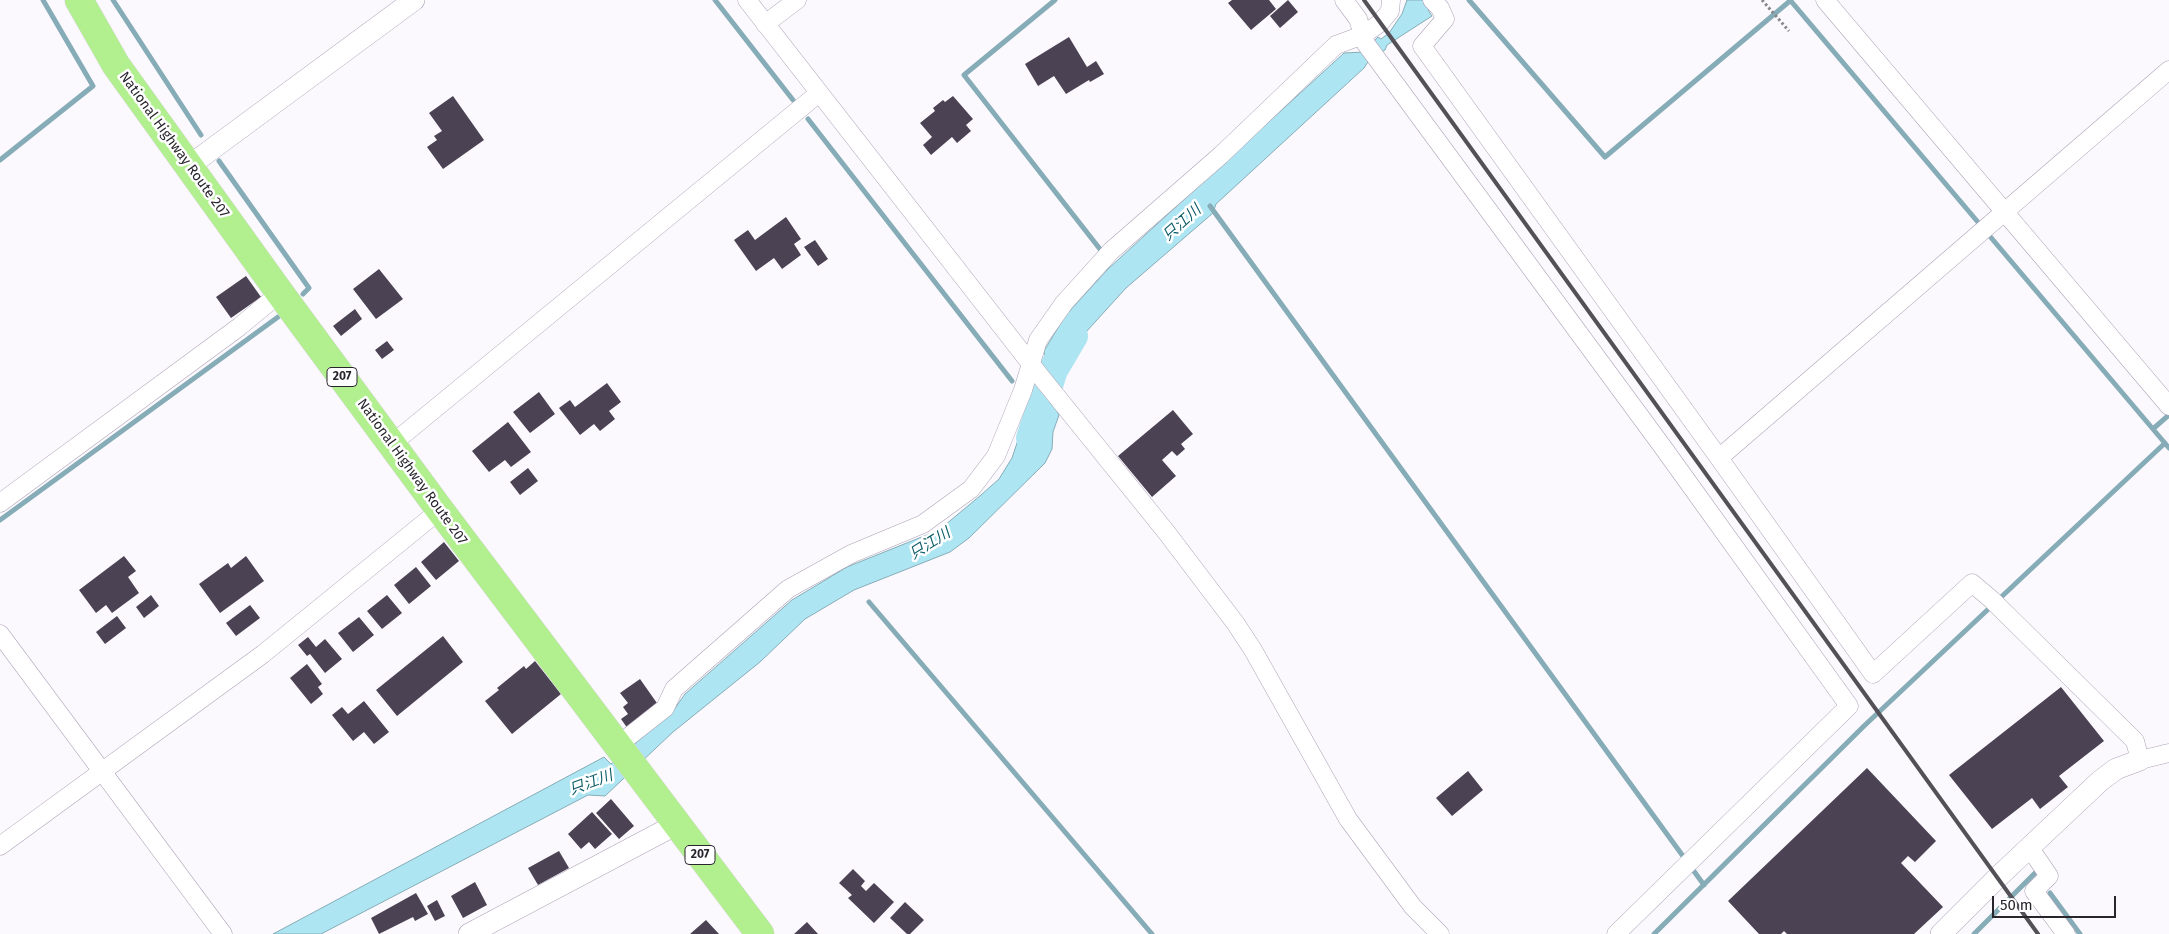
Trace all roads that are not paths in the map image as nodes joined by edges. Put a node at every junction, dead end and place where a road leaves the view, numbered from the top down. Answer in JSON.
{"nodes":[{"id":1,"x":79,"y":0,"type":"edge"},
{"id":2,"x":414,"y":0,"type":"edge"},
{"id":3,"x":747,"y":0,"type":"edge"},
{"id":4,"x":797,"y":0,"type":"edge"},
{"id":5,"x":1344,"y":0,"type":"edge"},
{"id":6,"x":1391,"y":0,"type":"edge"},
{"id":7,"x":1825,"y":0,"type":"edge"},
{"id":8,"x":1436,"y":4,"type":"edge"},
{"id":9,"x":765,"y":24,"type":"junction"},
{"id":10,"x":1364,"y":40,"type":"junction"},
{"id":11,"x":2169,"y":70,"type":"edge"},
{"id":12,"x":819,"y":92,"type":"junction"},
{"id":13,"x":189,"y":166,"type":"junction"},
{"id":14,"x":2004,"y":212,"type":"junction"},
{"id":15,"x":280,"y":293,"type":"junction"},
{"id":16,"x":1036,"y":370,"type":"junction"},
{"id":17,"x":2169,"y":406,"type":"edge"},
{"id":18,"x":392,"y":444,"type":"junction"},
{"id":19,"x":1719,"y":458,"type":"junction"},
{"id":20,"x":0,"y":503,"type":"edge"},
{"id":21,"x":440,"y":510,"type":"junction"},
{"id":22,"x":0,"y":634,"type":"edge"},
{"id":23,"x":618,"y":745,"type":"junction"},
{"id":24,"x":2169,"y":753,"type":"edge"},
{"id":25,"x":2140,"y":760,"type":"junction"},
{"id":26,"x":102,"y":771,"type":"junction"},
{"id":27,"x":677,"y":824,"type":"junction"},
{"id":28,"x":0,"y":846,"type":"edge"},
{"id":29,"x":2029,"y":848,"type":"junction"},
{"id":30,"x":224,"y":934,"type":"edge"},
{"id":31,"x":469,"y":934,"type":"edge"},
{"id":32,"x":760,"y":934,"type":"edge"},
{"id":33,"x":1440,"y":934,"type":"edge"},
{"id":34,"x":1616,"y":934,"type":"edge"},
{"id":35,"x":1941,"y":934,"type":"edge"},
{"id":36,"x":2066,"y":934,"type":"edge"}],
"edges":[{"from":1,"to":13,"type":"highway","name":"National Highway Route 207","number":"207"},
{"from":2,"to":13,"type":"street"},
{"from":3,"to":9,"type":"street"},
{"from":4,"to":9,"type":"street"},
{"from":5,"to":10,"type":"street"},
{"from":6,"to":10,"type":"street"},
{"from":7,"to":14,"type":"street"},
{"from":8,"to":19,"type":"street"},
{"from":9,"to":12,"type":"street"},
{"from":10,"to":16,"type":"street"},
{"from":10,"to":34,"type":"street"},
{"from":11,"to":14,"type":"street"},
{"from":12,"to":16,"type":"street"},
{"from":12,"to":18,"type":"street"},
{"from":13,"to":15,"type":"highway","name":"National Highway Route 207","number":"207"},
{"from":14,"to":17,"type":"street"},
{"from":14,"to":19,"type":"street"},
{"from":15,"to":18,"type":"highway","name":"National Highway Route 207","number":"207"},
{"from":15,"to":20,"type":"street"},
{"from":16,"to":23,"type":"street"},
{"from":16,"to":33,"type":"street"},
{"from":18,"to":21,"type":"highway","name":"National Highway Route 207","number":"207"},
{"from":19,"to":25,"type":"street"},
{"from":21,"to":23,"type":"highway","name":"National Highway Route 207","number":"207"},
{"from":21,"to":26,"type":"street"},
{"from":22,"to":26,"type":"street"},
{"from":23,"to":27,"type":"highway","name":"National Highway Route 207","number":"207"},
{"from":24,"to":25,"type":"street"},
{"from":25,"to":29,"type":"street"},
{"from":26,"to":28,"type":"street"},
{"from":26,"to":30,"type":"street"},
{"from":27,"to":31,"type":"street"},
{"from":27,"to":32,"type":"highway","name":"National Highway Route 207","number":"207"},
{"from":29,"to":35,"type":"street"},
{"from":29,"to":36,"type":"street"}]}
